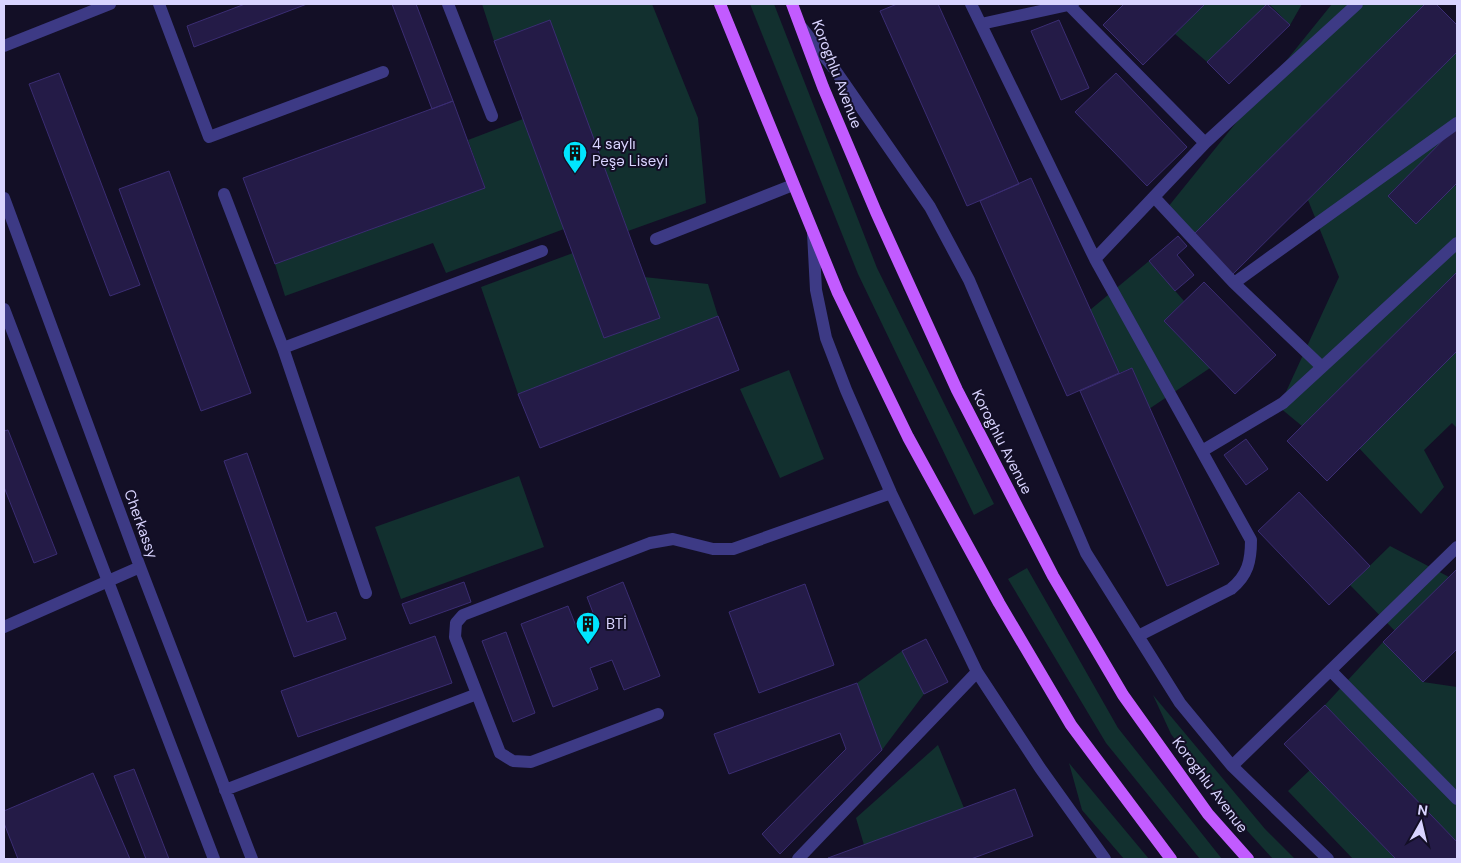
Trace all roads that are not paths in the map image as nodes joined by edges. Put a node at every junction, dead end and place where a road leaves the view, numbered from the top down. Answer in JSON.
{"nodes":[{"id":1,"x":110,"y":4,"type":"edge"},
{"id":2,"x":159,"y":4,"type":"edge"},
{"id":3,"x":448,"y":4,"type":"edge"},
{"id":4,"x":720,"y":4,"type":"edge"},
{"id":5,"x":792,"y":4,"type":"edge"},
{"id":6,"x":971,"y":4,"type":"edge"},
{"id":7,"x":1070,"y":4,"type":"edge"},
{"id":8,"x":1357,"y":4,"type":"edge"},
{"id":9,"x":981,"y":24,"type":"junction"},
{"id":10,"x":801,"y":26,"type":"junction"},
{"id":11,"x":4,"y":46,"type":"edge"},
{"id":12,"x":383,"y":72,"type":"dead end"},
{"id":13,"x":492,"y":116,"type":"dead end"},
{"id":14,"x":1457,"y":123,"type":"edge"},
{"id":15,"x":1205,"y":143,"type":"junction"},
{"id":16,"x":793,"y":185,"type":"junction"},
{"id":17,"x":224,"y":194,"type":"dead end"},
{"id":18,"x":1154,"y":197,"type":"junction"},
{"id":19,"x":4,"y":198,"type":"edge"},
{"id":20,"x":812,"y":231,"type":"junction"},
{"id":21,"x":656,"y":239,"type":"dead end"},
{"id":22,"x":1457,"y":243,"type":"edge"},
{"id":23,"x":542,"y":251,"type":"dead end"},
{"id":24,"x":1095,"y":259,"type":"junction"},
{"id":25,"x":1234,"y":283,"type":"junction"},
{"id":26,"x":4,"y":309,"type":"edge"},
{"id":27,"x":283,"y":348,"type":"junction"},
{"id":28,"x":1322,"y":367,"type":"junction"},
{"id":29,"x":1202,"y":450,"type":"junction"},
{"id":30,"x":891,"y":492,"type":"junction"},
{"id":31,"x":1457,"y":547,"type":"edge"},
{"id":32,"x":140,"y":567,"type":"junction"},
{"id":33,"x":108,"y":581,"type":"junction"},
{"id":34,"x":366,"y":593,"type":"dead end"},
{"id":35,"x":4,"y":627,"type":"edge"},
{"id":36,"x":1138,"y":636,"type":"junction"},
{"id":37,"x":1331,"y":671,"type":"junction"},
{"id":38,"x":978,"y":672,"type":"junction"},
{"id":39,"x":477,"y":694,"type":"junction"},
{"id":40,"x":658,"y":714,"type":"dead end"},
{"id":41,"x":1232,"y":766,"type":"junction"},
{"id":42,"x":225,"y":790,"type":"junction"},
{"id":43,"x":1457,"y":799,"type":"edge"},
{"id":44,"x":214,"y":859,"type":"edge"},
{"id":45,"x":252,"y":859,"type":"edge"},
{"id":46,"x":798,"y":859,"type":"edge"},
{"id":47,"x":1105,"y":859,"type":"edge"},
{"id":48,"x":1171,"y":859,"type":"edge"},
{"id":49,"x":1248,"y":859,"type":"edge"},
{"id":50,"x":1328,"y":859,"type":"edge"}],
"edges":[{"from":1,"to":11,"type":"street"},
{"from":2,"to":12,"type":"street"},
{"from":3,"to":13,"type":"street"},
{"from":4,"to":16,"type":"main road"},
{"from":5,"to":10,"type":"main road","name":"Koroghlu Avenue"},
{"from":6,"to":9,"type":"street"},
{"from":7,"to":9,"type":"street"},
{"from":7,"to":15,"type":"street"},
{"from":8,"to":15,"type":"street"},
{"from":9,"to":24,"type":"street"},
{"from":10,"to":36,"type":"street"},
{"from":10,"to":49,"type":"main road","name":"Koroghlu Avenue"},
{"from":14,"to":25,"type":"street"},
{"from":15,"to":18,"type":"street"},
{"from":16,"to":20,"type":"main road"},
{"from":16,"to":21,"type":"street"},
{"from":17,"to":27,"type":"street"},
{"from":18,"to":24,"type":"street"},
{"from":18,"to":25,"type":"street"},
{"from":19,"to":32,"type":"street","name":"Cherkassy"},
{"from":20,"to":30,"type":"street"},
{"from":20,"to":48,"type":"main road"},
{"from":22,"to":28,"type":"street"},
{"from":23,"to":27,"type":"street"},
{"from":24,"to":29,"type":"street"},
{"from":25,"to":28,"type":"street"},
{"from":26,"to":33,"type":"street"},
{"from":27,"to":34,"type":"street"},
{"from":28,"to":29,"type":"street"},
{"from":29,"to":36,"type":"street"},
{"from":30,"to":38,"type":"street"},
{"from":30,"to":39,"type":"street"},
{"from":31,"to":37,"type":"street"},
{"from":32,"to":33,"type":"street"},
{"from":32,"to":42,"type":"street","name":"Cherkassy"},
{"from":33,"to":35,"type":"street"},
{"from":33,"to":44,"type":"street"},
{"from":36,"to":41,"type":"street"},
{"from":37,"to":41,"type":"street"},
{"from":37,"to":43,"type":"street"},
{"from":38,"to":46,"type":"street"},
{"from":38,"to":47,"type":"street"},
{"from":39,"to":40,"type":"street"},
{"from":39,"to":42,"type":"street"},
{"from":41,"to":50,"type":"street"},
{"from":42,"to":45,"type":"street","name":"Cherkassy"}]}
